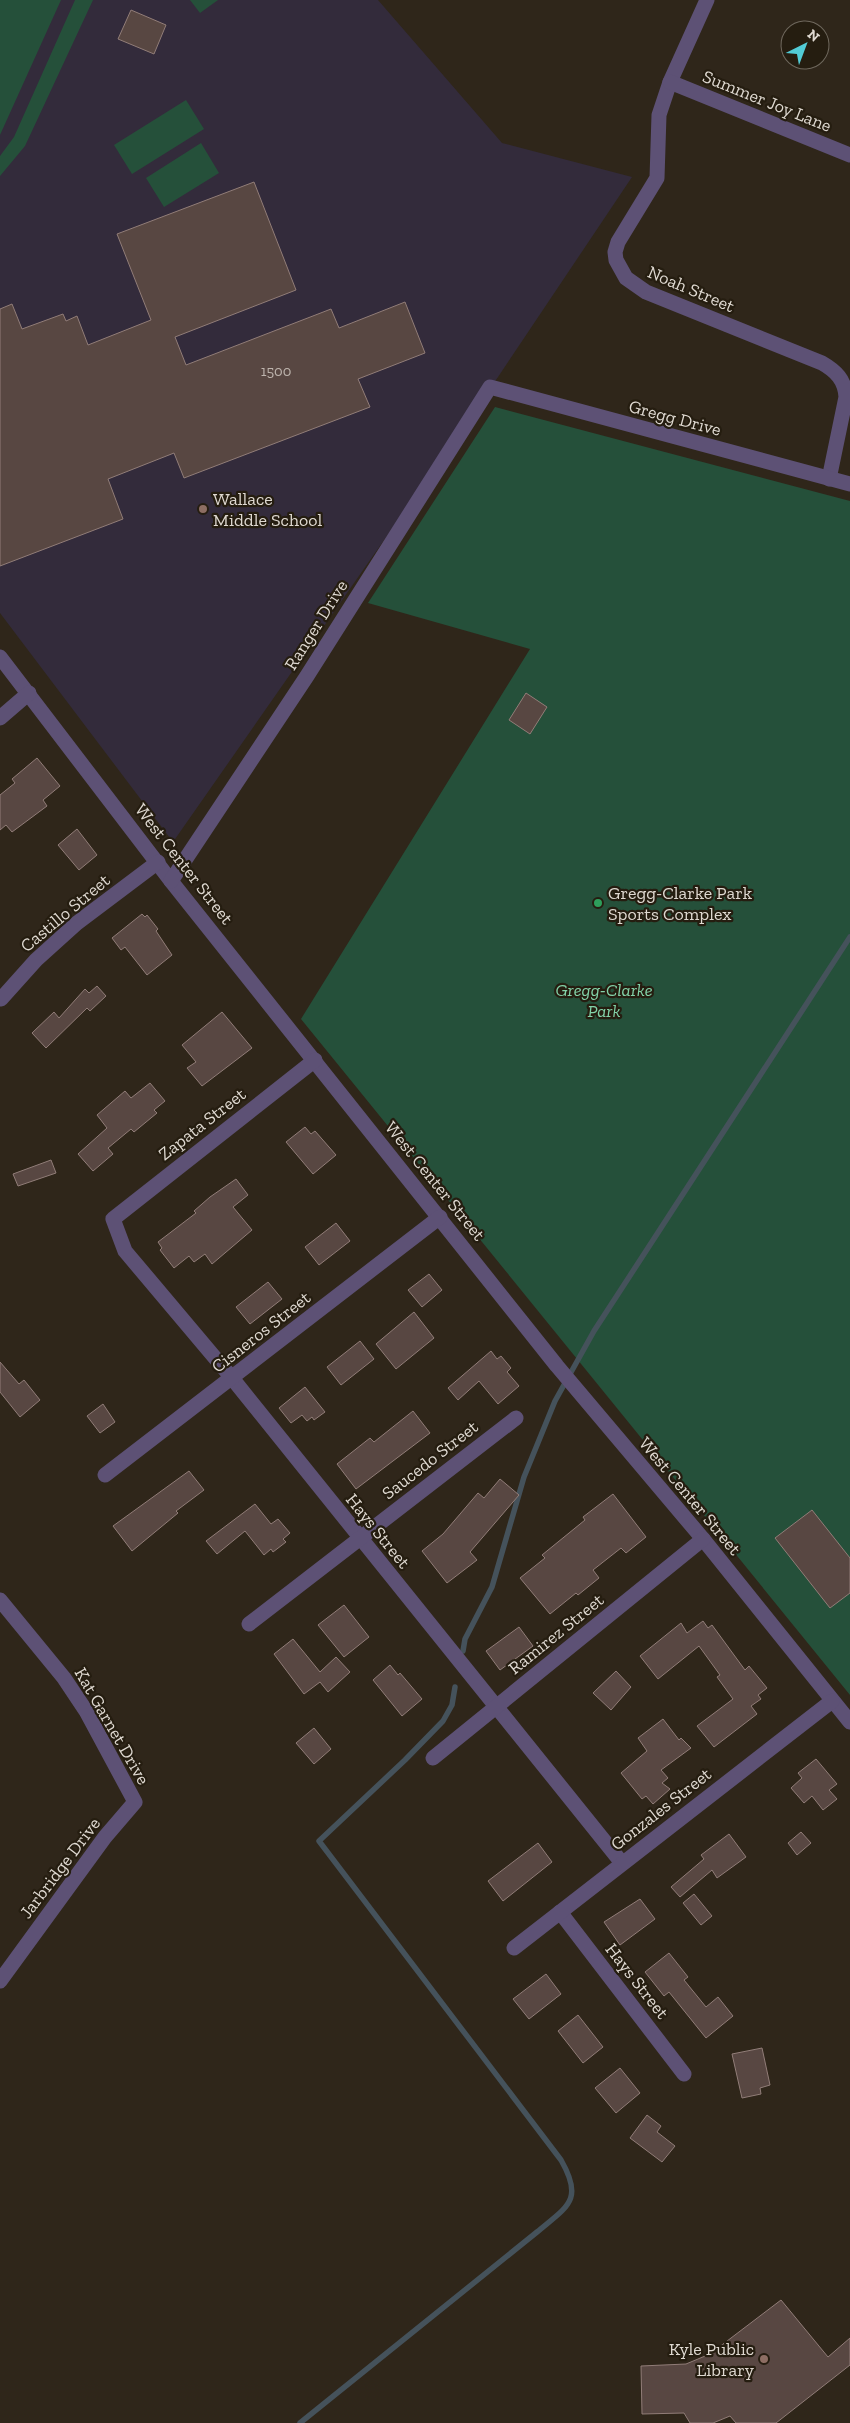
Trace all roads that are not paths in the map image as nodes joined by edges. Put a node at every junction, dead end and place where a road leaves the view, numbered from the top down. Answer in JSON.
{"nodes":[{"id":1,"x":707,"y":0,"type":"edge"},
{"id":2,"x":670,"y":82,"type":"junction"},
{"id":3,"x":850,"y":155,"type":"edge"},
{"id":4,"x":490,"y":387,"type":"joint"},
{"id":5,"x":829,"y":479,"type":"junction"},
{"id":6,"x":850,"y":484,"type":"edge"},
{"id":7,"x":0,"y":657,"type":"edge"},
{"id":8,"x":29,"y":693,"type":"junction"},
{"id":9,"x":0,"y":718,"type":"edge"},
{"id":10,"x":158,"y":862,"type":"junction"},
{"id":11,"x":171,"y":881,"type":"junction"},
{"id":12,"x":1,"y":999,"type":"dead end"},
{"id":13,"x":314,"y":1060,"type":"junction"},
{"id":14,"x":440,"y":1217,"type":"junction"},
{"id":15,"x":113,"y":1218,"type":"joint"},
{"id":16,"x":232,"y":1378,"type":"junction"},
{"id":17,"x":516,"y":1418,"type":"dead end"},
{"id":18,"x":105,"y":1475,"type":"dead end"},
{"id":19,"x":360,"y":1538,"type":"junction"},
{"id":20,"x":702,"y":1539,"type":"junction"},
{"id":21,"x":0,"y":1601,"type":"edge"},
{"id":22,"x":249,"y":1624,"type":"dead end"},
{"id":23,"x":832,"y":1701,"type":"junction"},
{"id":24,"x":496,"y":1706,"type":"junction"},
{"id":25,"x":850,"y":1722,"type":"edge"},
{"id":26,"x":433,"y":1758,"type":"dead end"},
{"id":27,"x":135,"y":1802,"type":"joint"},
{"id":28,"x":622,"y":1863,"type":"junction"},
{"id":29,"x":560,"y":1912,"type":"junction"},
{"id":30,"x":514,"y":1948,"type":"dead end"},
{"id":31,"x":0,"y":1981,"type":"edge"},
{"id":32,"x":684,"y":2074,"type":"dead end"}],
"edges":[{"from":1,"to":2,"type":"street","name":"Noah Street"},
{"from":2,"to":3,"type":"street","name":"Summer Joy Lane"},
{"from":2,"to":5,"type":"street","name":"Noah Street"},
{"from":4,"to":5,"type":"street","name":"Gregg Drive"},
{"from":4,"to":11,"type":"street","name":"Ranger Drive"},
{"from":5,"to":6,"type":"street","name":"Gregg Drive"},
{"from":7,"to":8,"type":"street","name":"West Center Street"},
{"from":8,"to":9,"type":"street"},
{"from":8,"to":10,"type":"street","name":"West Center Street"},
{"from":10,"to":11,"type":"street","name":"West Center Street"},
{"from":10,"to":12,"type":"street","name":"Castillo Street"},
{"from":11,"to":13,"type":"street","name":"West Center Street"},
{"from":13,"to":14,"type":"street","name":"West Center Street"},
{"from":13,"to":15,"type":"street","name":"Zapata Street"},
{"from":14,"to":16,"type":"street","name":"Cisneros Street"},
{"from":14,"to":20,"type":"street","name":"West Center Street"},
{"from":15,"to":16,"type":"street","name":"Hays Street"},
{"from":16,"to":18,"type":"street","name":"Cisneros Street"},
{"from":16,"to":19,"type":"street","name":"Hays Street"},
{"from":17,"to":19,"type":"street","name":"Saucedo Street"},
{"from":19,"to":22,"type":"street","name":"Saucedo Street"},
{"from":19,"to":24,"type":"street","name":"Hays Street"},
{"from":20,"to":23,"type":"street","name":"West Center Street"},
{"from":20,"to":24,"type":"street","name":"Ramirez Street"},
{"from":21,"to":27,"type":"street","name":"Kat Garnet Drive"},
{"from":23,"to":25,"type":"street","name":"West Center Street"},
{"from":23,"to":28,"type":"street","name":"Gonzales Street"},
{"from":24,"to":26,"type":"street","name":"Ramirez Street"},
{"from":24,"to":28,"type":"street","name":"Hays Street"},
{"from":27,"to":31,"type":"street","name":"Jarbridge Drive"},
{"from":28,"to":29,"type":"street","name":"Gonzales Street"},
{"from":29,"to":30,"type":"street","name":"Gonzales Street"},
{"from":29,"to":32,"type":"street","name":"Hays Street"}]}
